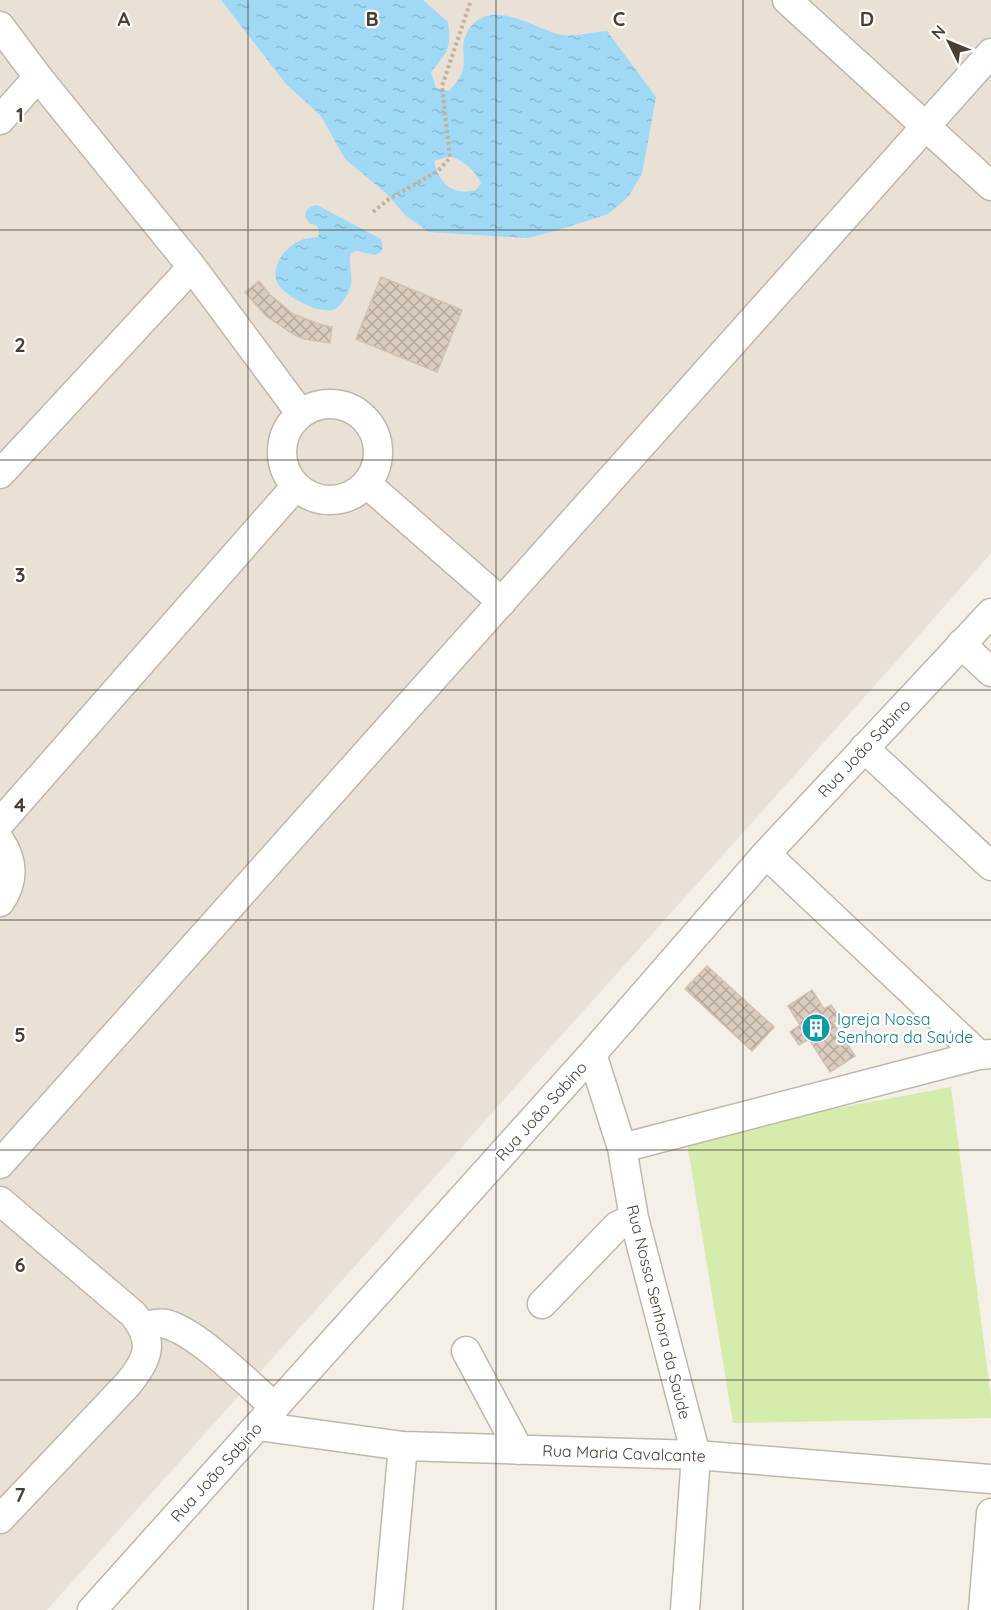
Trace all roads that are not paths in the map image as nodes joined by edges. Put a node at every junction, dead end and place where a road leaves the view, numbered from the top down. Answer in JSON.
{"nodes":[{"id":1,"x":787,"y":0,"type":"edge"},
{"id":2,"x":0,"y":26,"type":"edge"},
{"id":3,"x":991,"y":53,"type":"edge"},
{"id":4,"x":38,"y":77,"type":"junction"},
{"id":5,"x":0,"y":120,"type":"edge"},
{"id":6,"x":926,"y":127,"type":"junction"},
{"id":7,"x":991,"y":186,"type":"edge"},
{"id":8,"x":192,"y":267,"type":"junction"},
{"id":9,"x":301,"y":414,"type":"junction"},
{"id":10,"x":0,"y":474,"type":"edge"},
{"id":11,"x":367,"y":484,"type":"junction"},
{"id":12,"x":296,"y":486,"type":"junction"},
{"id":13,"x":502,"y":602,"type":"junction"},
{"id":14,"x":991,"y":613,"type":"edge"},
{"id":15,"x":961,"y":644,"type":"junction"},
{"id":16,"x":991,"y":672,"type":"edge"},
{"id":17,"x":864,"y":748,"type":"junction"},
{"id":18,"x":0,"y":823,"type":"edge"},
{"id":19,"x":0,"y":841,"type":"edge"},
{"id":20,"x":766,"y":854,"type":"junction"},
{"id":21,"x":991,"y":866,"type":"edge"},
{"id":22,"x":0,"y":902,"type":"edge"},
{"id":23,"x":592,"y":1054,"type":"junction"},
{"id":24,"x":985,"y":1054,"type":"edge"},
{"id":25,"x":622,"y":1148,"type":"junction"},
{"id":26,"x":0,"y":1164,"type":"edge"},
{"id":27,"x":0,"y":1201,"type":"edge"},
{"id":28,"x":634,"y":1218,"type":"junction"},
{"id":29,"x":542,"y":1304,"type":"dead end"},
{"id":30,"x":143,"y":1326,"type":"junction"},
{"id":31,"x":466,"y":1351,"type":"dead end"},
{"id":32,"x":267,"y":1417,"type":"junction"},
{"id":33,"x":403,"y":1446,"type":"junction"},
{"id":34,"x":519,"y":1449,"type":"junction"},
{"id":35,"x":696,"y":1455,"type":"junction"},
{"id":36,"x":991,"y":1479,"type":"edge"},
{"id":37,"x":991,"y":1513,"type":"edge"},
{"id":38,"x":0,"y":1519,"type":"edge"},
{"id":39,"x":92,"y":1610,"type":"edge"},
{"id":40,"x":388,"y":1610,"type":"edge"},
{"id":41,"x":685,"y":1610,"type":"edge"},
{"id":42,"x":983,"y":1610,"type":"edge"}],
"edges":[{"from":1,"to":6,"type":"street"},
{"from":2,"to":4,"type":"street"},
{"from":3,"to":6,"type":"street"},
{"from":4,"to":5,"type":"street"},
{"from":4,"to":8,"type":"street"},
{"from":6,"to":7,"type":"street"},
{"from":6,"to":13,"type":"street"},
{"from":8,"to":9,"type":"street"},
{"from":8,"to":10,"type":"street"},
{"from":9,"to":11,"type":"street"},
{"from":9,"to":12,"type":"street"},
{"from":11,"to":12,"type":"street"},
{"from":11,"to":13,"type":"street"},
{"from":12,"to":18,"type":"street"},
{"from":13,"to":26,"type":"street"},
{"from":14,"to":15,"type":"street","name":"Rua João Sabino"},
{"from":15,"to":16,"type":"street"},
{"from":15,"to":17,"type":"street","name":"Rua João Sabino"},
{"from":17,"to":20,"type":"street","name":"Rua João Sabino"},
{"from":17,"to":21,"type":"street"},
{"from":19,"to":22,"type":"street"},
{"from":20,"to":23,"type":"street","name":"Rua João Sabino"},
{"from":20,"to":24,"type":"street"},
{"from":23,"to":25,"type":"street","name":"Rua Nossa Senhora da Saúde"},
{"from":23,"to":32,"type":"street","name":"Rua João Sabino"},
{"from":24,"to":25,"type":"street"},
{"from":25,"to":28,"type":"street","name":"Rua Nossa Senhora da Saúde"},
{"from":27,"to":30,"type":"street"},
{"from":28,"to":29,"type":"street"},
{"from":28,"to":35,"type":"street","name":"Rua Nossa Senhora da Saúde"},
{"from":30,"to":32,"type":"street"},
{"from":30,"to":38,"type":"street"},
{"from":31,"to":34,"type":"street"},
{"from":32,"to":33,"type":"street","name":"Rua Maria Cavalcante"},
{"from":32,"to":39,"type":"street","name":"Rua João Sabino"},
{"from":33,"to":34,"type":"street","name":"Rua Maria Cavalcante"},
{"from":33,"to":40,"type":"street"},
{"from":34,"to":35,"type":"street","name":"Rua Maria Cavalcante"},
{"from":35,"to":36,"type":"street","name":"Rua Maria Cavalcante"},
{"from":35,"to":41,"type":"street","name":"Rua Nossa Senhora da Saúde"},
{"from":37,"to":42,"type":"street"}]}
